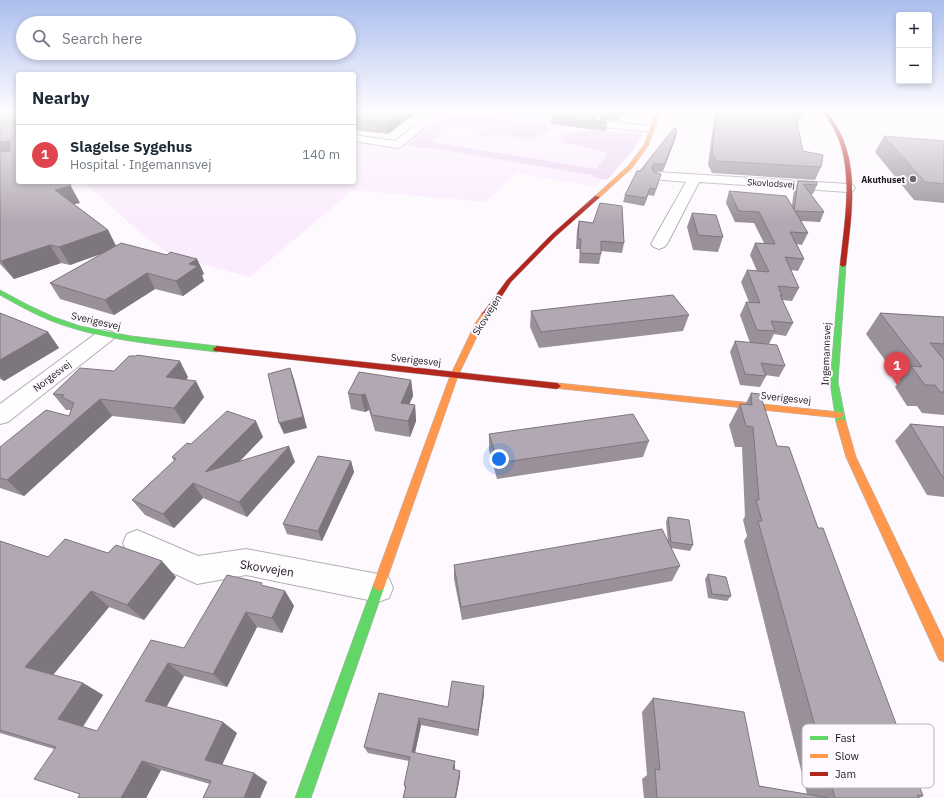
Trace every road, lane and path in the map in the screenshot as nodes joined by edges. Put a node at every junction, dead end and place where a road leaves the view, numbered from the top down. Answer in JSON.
{"nodes":[{"id":1,"x":644,"y":147,"type":"edge"},
{"id":2,"x":844,"y":147,"type":"edge"},
{"id":3,"x":657,"y":176,"type":"edge"},
{"id":4,"x":694,"y":179,"type":"junction"},
{"id":5,"x":848,"y":188,"type":"junction"},
{"id":6,"x":659,"y":244,"type":"dead end"},
{"id":7,"x":0,"y":292,"type":"edge"},
{"id":8,"x":104,"y":336,"type":"junction"},
{"id":9,"x":454,"y":376,"type":"junction"},
{"id":10,"x":838,"y":415,"type":"junction"},
{"id":11,"x":0,"y":416,"type":"edge"},
{"id":12,"x":137,"y":543,"type":"dead end"},
{"id":13,"x":378,"y":588,"type":"junction"},
{"id":14,"x":944,"y":655,"type":"edge"},
{"id":15,"x":303,"y":798,"type":"edge"}],
"edges":[{"from":1,"to":9,"type":"street","name":"Skovvejen"},
{"from":2,"to":5,"type":"street","name":"Ingemannsvej"},
{"from":3,"to":4,"type":"street","name":"Skovlodsvej"},
{"from":4,"to":5,"type":"street","name":"Skovlodsvej"},
{"from":4,"to":6,"type":"street"},
{"from":5,"to":10,"type":"street","name":"Ingemannsvej"},
{"from":7,"to":8,"type":"street","name":"Sverigesvej"},
{"from":8,"to":9,"type":"street","name":"Sverigesvej"},
{"from":8,"to":11,"type":"street","name":"Norgesvej"},
{"from":9,"to":10,"type":"street","name":"Sverigesvej"},
{"from":9,"to":13,"type":"street","name":"Skovvejen"},
{"from":10,"to":14,"type":"street","name":"Ingemannsvej"},
{"from":12,"to":13,"type":"street","name":"Skovvejen"},
{"from":13,"to":15,"type":"street","name":"Skovvejen"}]}
